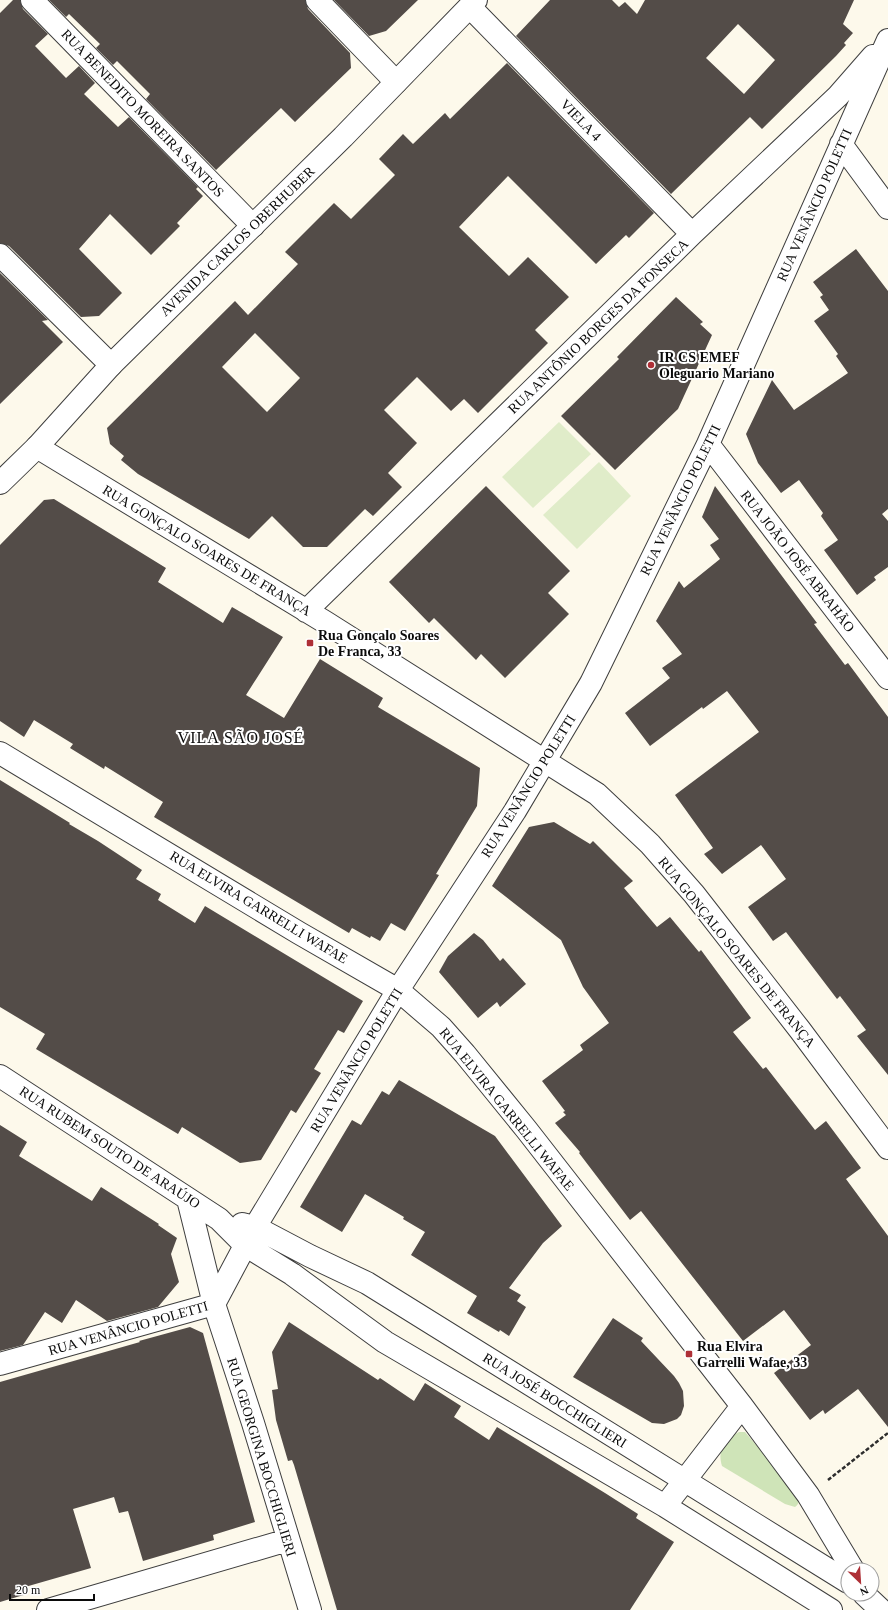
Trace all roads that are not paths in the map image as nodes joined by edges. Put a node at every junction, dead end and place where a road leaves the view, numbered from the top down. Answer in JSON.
{"nodes":[{"id":1,"x":32,"y":0,"type":"edge"},
{"id":2,"x":317,"y":0,"type":"edge"},
{"id":3,"x":473,"y":3,"type":"edge"},
{"id":4,"x":888,"y":39,"type":"edge"},
{"id":5,"x":396,"y":82,"type":"junction"},
{"id":6,"x":840,"y":144,"type":"junction"},
{"id":7,"x":888,"y":208,"type":"edge"},
{"id":8,"x":253,"y":226,"type":"junction"},
{"id":9,"x":692,"y":234,"type":"junction"},
{"id":10,"x":0,"y":255,"type":"edge"},
{"id":11,"x":110,"y":365,"type":"junction"},
{"id":12,"x":708,"y":444,"type":"junction"},
{"id":13,"x":37,"y":447,"type":"junction"},
{"id":14,"x":0,"y":483,"type":"edge"},
{"id":15,"x":306,"y":611,"type":"junction"},
{"id":16,"x":888,"y":678,"type":"edge"},
{"id":17,"x":0,"y":753,"type":"edge"},
{"id":18,"x":545,"y":760,"type":"junction"},
{"id":19,"x":398,"y":990,"type":"junction"},
{"id":20,"x":0,"y":1076,"type":"edge"},
{"id":21,"x":888,"y":1148,"type":"edge"},
{"id":22,"x":188,"y":1199,"type":"junction"},
{"id":23,"x":250,"y":1236,"type":"junction"},
{"id":24,"x":214,"y":1304,"type":"junction"},
{"id":25,"x":0,"y":1364,"type":"edge"},
{"id":26,"x":742,"y":1406,"type":"junction"},
{"id":27,"x":684,"y":1480,"type":"junction"},
{"id":28,"x":665,"y":1506,"type":"junction"},
{"id":29,"x":288,"y":1540,"type":"junction"},
{"id":30,"x":848,"y":1562,"type":"edge"},
{"id":31,"x":840,"y":1577,"type":"edge"},
{"id":32,"x":48,"y":1610,"type":"edge"},
{"id":33,"x":310,"y":1610,"type":"edge"},
{"id":34,"x":831,"y":1610,"type":"edge"}],
"edges":[{"from":1,"to":8,"type":"street","name":"RUA BENEDITO MOREIRA SANTOS"},
{"from":2,"to":5,"type":"street"},
{"from":3,"to":5,"type":"street","name":"AVENIDA CARLOS OBERHUBER"},
{"from":3,"to":9,"type":"street","name":"VIELA 4"},
{"from":4,"to":6,"type":"street","name":"RUA VENÂNCIO POLETTI"},
{"from":4,"to":9,"type":"street","name":"RUA ANTÔNIO BORGES DA FONSECA"},
{"from":5,"to":8,"type":"street","name":"AVENIDA CARLOS OBERHUBER"},
{"from":6,"to":7,"type":"street"},
{"from":6,"to":12,"type":"street","name":"RUA VENÂNCIO POLETTI"},
{"from":8,"to":11,"type":"street","name":"AVENIDA CARLOS OBERHUBER"},
{"from":9,"to":15,"type":"street","name":"RUA ANTÔNIO BORGES DA FONSECA"},
{"from":10,"to":11,"type":"street"},
{"from":11,"to":13,"type":"street","name":"AVENIDA CARLOS OBERHUBER"},
{"from":12,"to":16,"type":"street","name":"RUA JOÃO JOSÉ ABRAHÃO"},
{"from":12,"to":18,"type":"street","name":"RUA VENÂNCIO POLETTI"},
{"from":13,"to":14,"type":"street","name":"AVENIDA CARLOS OBERHUBER"},
{"from":13,"to":15,"type":"street","name":"RUA GONÇALO SOARES DE FRANÇA"},
{"from":15,"to":18,"type":"street","name":"RUA GONÇALO SOARES DE FRANÇA"},
{"from":17,"to":19,"type":"street","name":"RUA ELVIRA GARRELLI WAFAE"},
{"from":18,"to":19,"type":"street","name":"RUA VENÂNCIO POLETTI"},
{"from":18,"to":21,"type":"street","name":"RUA GONÇALO SOARES DE FRANÇA"},
{"from":19,"to":23,"type":"street","name":"RUA VENÂNCIO POLETTI"},
{"from":19,"to":26,"type":"street","name":"RUA ELVIRA GARRELLI WAFAE"},
{"from":20,"to":22,"type":"street","name":"RUA RUBEM SOUTO DE ARAÚJO"},
{"from":22,"to":23,"type":"street","name":"RUA RUBEM SOUTO DE ARAÚJO"},
{"from":22,"to":24,"type":"street","name":"RUA GEORGINA BOCCHIGLIERI"},
{"from":23,"to":24,"type":"street","name":"RUA VENÂNCIO POLETTI"},
{"from":23,"to":27,"type":"street","name":"RUA JOSÉ BOCCHIGLIERI"},
{"from":23,"to":28,"type":"street"},
{"from":24,"to":25,"type":"street","name":"RUA VENÂNCIO POLETTI"},
{"from":24,"to":29,"type":"street","name":"RUA GEORGINA BOCCHIGLIERI"},
{"from":26,"to":27,"type":"street"},
{"from":26,"to":30,"type":"street","name":"RUA ELVIRA GARRELLI WAFAE"},
{"from":27,"to":28,"type":"street"},
{"from":27,"to":31,"type":"street","name":"RUA JOSÉ BOCCHIGLIERI"},
{"from":28,"to":34,"type":"street"},
{"from":29,"to":32,"type":"street"},
{"from":29,"to":33,"type":"street","name":"RUA GEORGINA BOCCHIGLIERI"}]}
